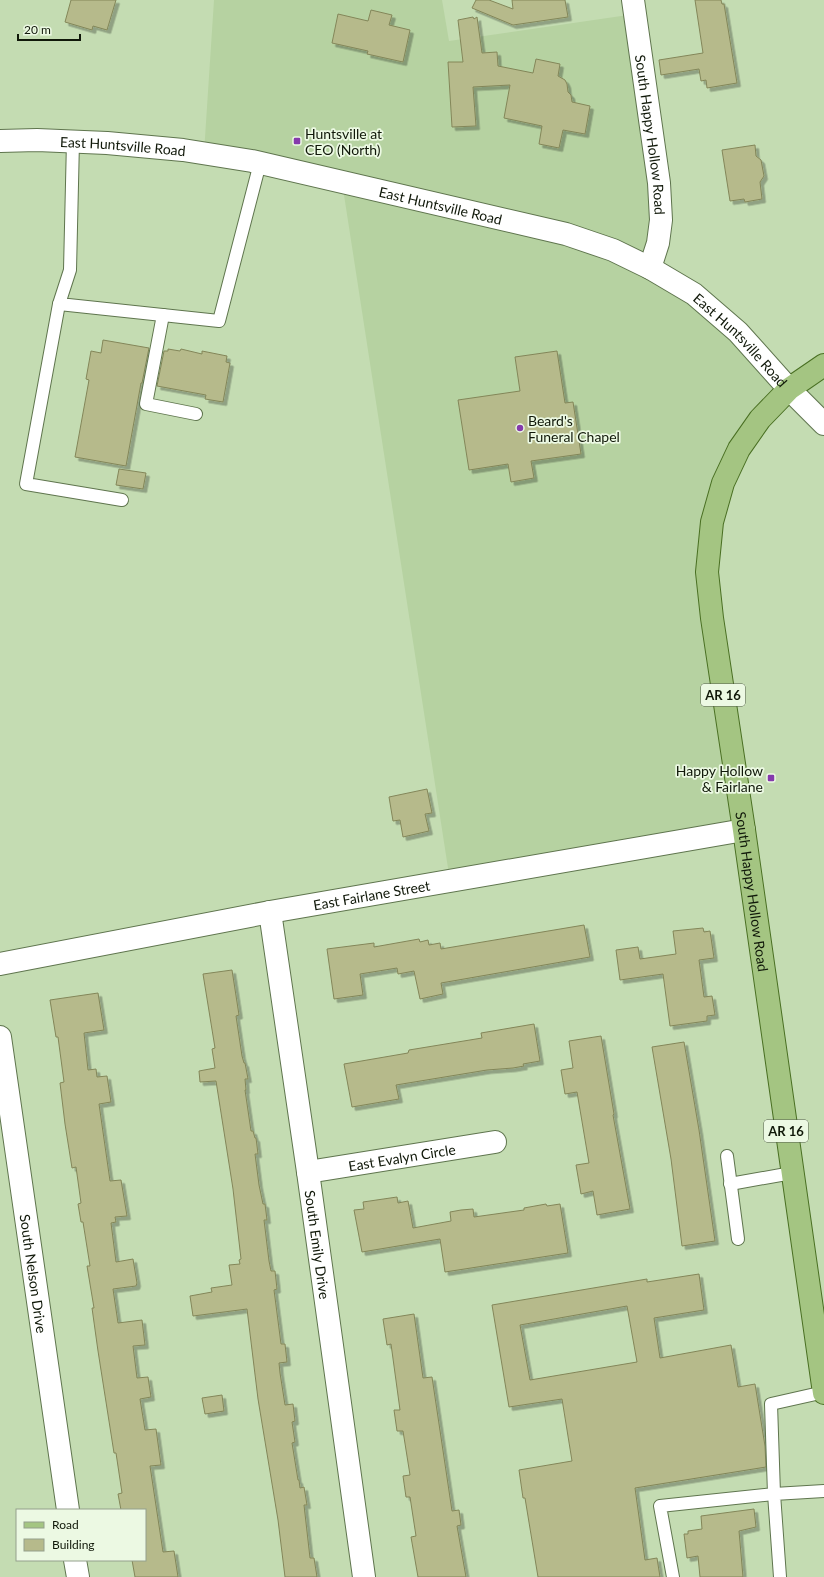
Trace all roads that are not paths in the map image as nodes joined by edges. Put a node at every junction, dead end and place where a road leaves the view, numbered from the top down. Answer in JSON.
{"nodes":[{"id":1,"x":633,"y":0,"type":"edge"},
{"id":2,"x":0,"y":141,"type":"edge"},
{"id":3,"x":73,"y":142,"type":"junction"},
{"id":4,"x":260,"y":163,"type":"junction"},
{"id":5,"x":650,"y":268,"type":"junction"},
{"id":6,"x":59,"y":304,"type":"junction"},
{"id":7,"x":163,"y":315,"type":"junction"},
{"id":8,"x":824,"y":365,"type":"edge"},
{"id":9,"x":789,"y":389,"type":"junction"},
{"id":10,"x":196,"y":414,"type":"dead end"},
{"id":11,"x":824,"y":424,"type":"edge"},
{"id":12,"x":122,"y":500,"type":"dead end"},
{"id":13,"x":744,"y":830,"type":"junction"},
{"id":14,"x":270,"y":912,"type":"junction"},
{"id":15,"x":0,"y":964,"type":"edge"},
{"id":16,"x":0,"y":1037,"type":"edge"},
{"id":17,"x":495,"y":1142,"type":"dead end"},
{"id":18,"x":726,"y":1156,"type":"dead end"},
{"id":19,"x":308,"y":1172,"type":"junction"},
{"id":20,"x":792,"y":1173,"type":"junction"},
{"id":21,"x":730,"y":1184,"type":"junction"},
{"id":22,"x":738,"y":1238,"type":"dead end"},
{"id":23,"x":824,"y":1392,"type":"edge"},
{"id":24,"x":824,"y":1491,"type":"edge"},
{"id":25,"x":774,"y":1494,"type":"junction"},
{"id":26,"x":68,"y":1509,"type":"edge"},
{"id":27,"x":75,"y":1561,"type":"edge"},
{"id":28,"x":78,"y":1577,"type":"edge"},
{"id":29,"x":364,"y":1577,"type":"edge"},
{"id":30,"x":673,"y":1577,"type":"edge"},
{"id":31,"x":780,"y":1577,"type":"edge"}],
"edges":[{"from":1,"to":5,"type":"street","name":"South Happy Hollow Road"},
{"from":2,"to":3,"type":"street","name":"East Huntsville Road"},
{"from":3,"to":4,"type":"street","name":"East Huntsville Road"},
{"from":3,"to":6,"type":"lane"},
{"from":4,"to":5,"type":"street","name":"East Huntsville Road"},
{"from":4,"to":7,"type":"lane"},
{"from":5,"to":9,"type":"street","name":"East Huntsville Road"},
{"from":6,"to":7,"type":"lane"},
{"from":6,"to":12,"type":"lane"},
{"from":7,"to":10,"type":"lane"},
{"from":8,"to":9,"type":"main road","name":"East Huntsville Road","number":"AR 16"},
{"from":9,"to":11,"type":"street"},
{"from":9,"to":13,"type":"main road","name":"South Happy Hollow Road","number":"AR 16"},
{"from":13,"to":14,"type":"street","name":"East Fairlane Street"},
{"from":13,"to":20,"type":"main road","name":"South Happy Hollow Road","number":"AR 16"},
{"from":14,"to":15,"type":"street","name":"East Fairlane Street"},
{"from":14,"to":19,"type":"street","name":"South Emily Drive"},
{"from":16,"to":26,"type":"street","name":"South Nelson Drive"},
{"from":17,"to":19,"type":"street","name":"East Evalyn Circle"},
{"from":18,"to":21,"type":"lane"},
{"from":19,"to":29,"type":"street","name":"South Emily Drive"},
{"from":20,"to":21,"type":"lane"},
{"from":20,"to":23,"type":"main road","name":"South Happy Hollow Road","number":"AR 16"},
{"from":21,"to":22,"type":"lane"},
{"from":23,"to":25,"type":"lane"},
{"from":24,"to":25,"type":"lane"},
{"from":25,"to":30,"type":"lane"},
{"from":25,"to":31,"type":"lane"},
{"from":27,"to":28,"type":"street"}]}
